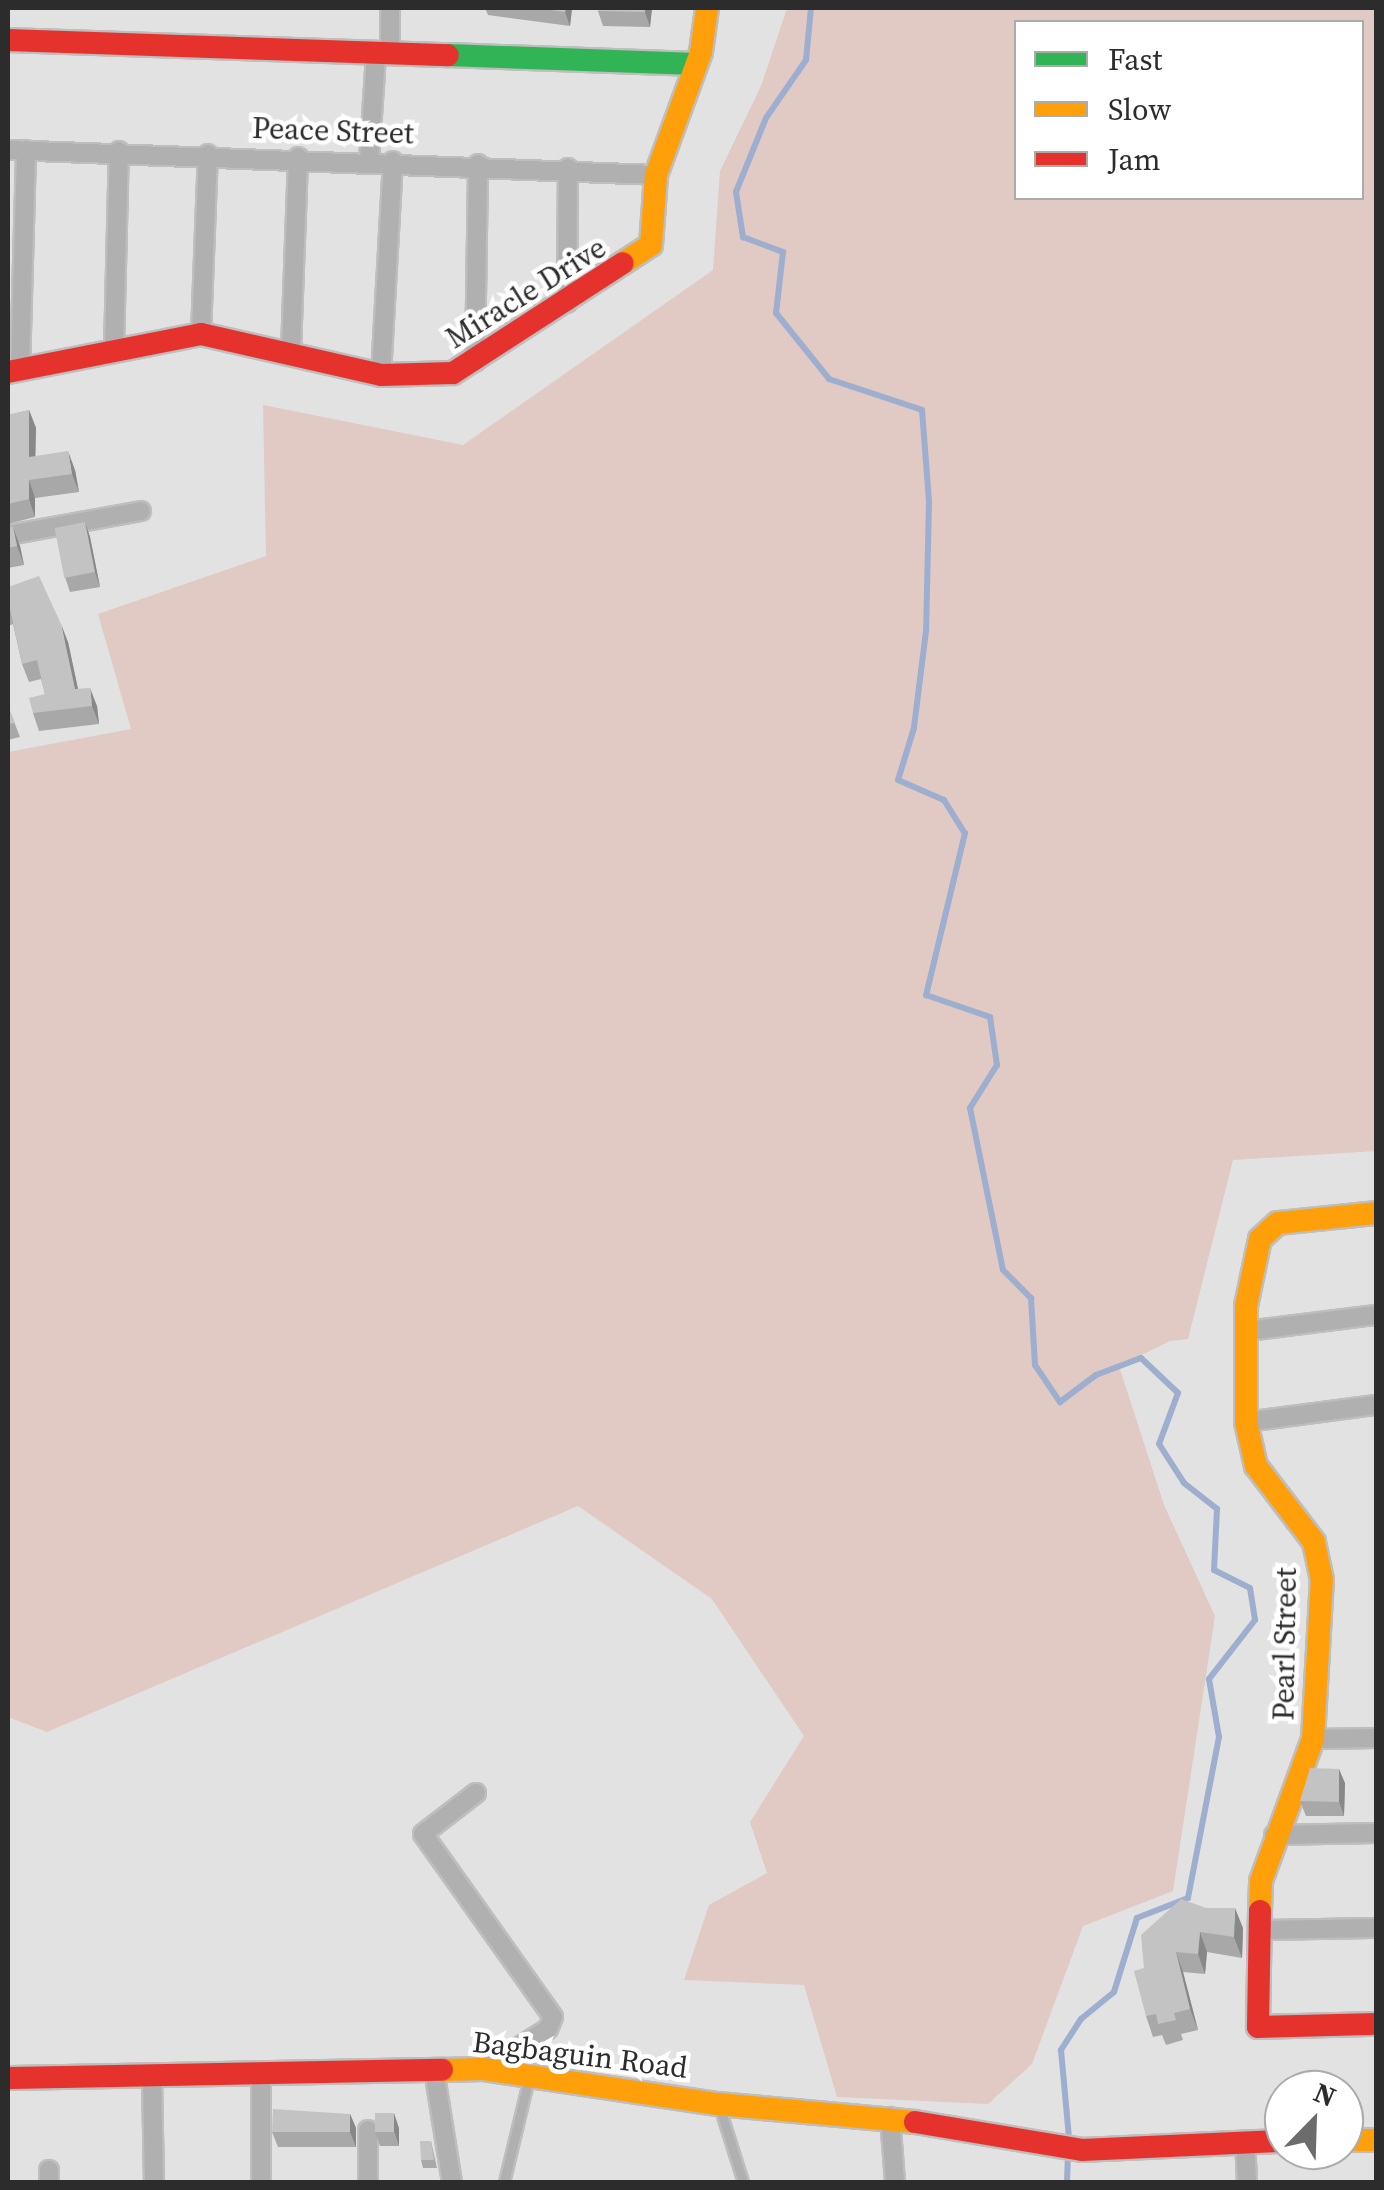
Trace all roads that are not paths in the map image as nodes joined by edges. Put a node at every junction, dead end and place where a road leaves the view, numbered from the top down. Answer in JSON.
{"nodes":[{"id":1,"x":390,"y":8,"type":"edge"},
{"id":2,"x":707,"y":8,"type":"edge"},
{"id":3,"x":8,"y":40,"type":"edge"},
{"id":4,"x":383,"y":55,"type":"junction"},
{"id":5,"x":696,"y":64,"type":"junction"},
{"id":6,"x":17,"y":150,"type":"edge"},
{"id":7,"x":119,"y":151,"type":"junction"},
{"id":8,"x":208,"y":154,"type":"junction"},
{"id":9,"x":298,"y":158,"type":"junction"},
{"id":10,"x":369,"y":161,"type":"junction"},
{"id":11,"x":394,"y":161,"type":"junction"},
{"id":12,"x":478,"y":164,"type":"junction"},
{"id":13,"x":568,"y":168,"type":"junction"},
{"id":14,"x":656,"y":175,"type":"junction"},
{"id":15,"x":567,"y":302,"type":"junction"},
{"id":16,"x":201,"y":334,"type":"junction"},
{"id":17,"x":114,"y":349,"type":"junction"},
{"id":18,"x":291,"y":350,"type":"junction"},
{"id":19,"x":475,"y":362,"type":"junction"},
{"id":20,"x":14,"y":371,"type":"edge"},
{"id":21,"x":381,"y":375,"type":"junction"},
{"id":22,"x":141,"y":511,"type":"dead end"},
{"id":23,"x":8,"y":535,"type":"edge"},
{"id":24,"x":1376,"y":1213,"type":"edge"},
{"id":25,"x":1376,"y":1315,"type":"edge"},
{"id":26,"x":1247,"y":1330,"type":"junction"},
{"id":27,"x":1376,"y":1405,"type":"edge"},
{"id":28,"x":1246,"y":1422,"type":"junction"},
{"id":29,"x":1376,"y":1738,"type":"edge"},
{"id":30,"x":1314,"y":1739,"type":"junction"},
{"id":31,"x":476,"y":1793,"type":"dead end"},
{"id":32,"x":1376,"y":1833,"type":"edge"},
{"id":33,"x":1274,"y":1835,"type":"junction"},
{"id":34,"x":1376,"y":1928,"type":"edge"},
{"id":35,"x":1261,"y":1930,"type":"junction"},
{"id":36,"x":1376,"y":2024,"type":"edge"},
{"id":37,"x":484,"y":2069,"type":"junction"},
{"id":38,"x":434,"y":2070,"type":"junction"},
{"id":39,"x":530,"y":2074,"type":"junction"},
{"id":40,"x":261,"y":2077,"type":"junction"},
{"id":41,"x":8,"y":2078,"type":"edge"},
{"id":42,"x":152,"y":2080,"type":"junction"},
{"id":43,"x":718,"y":2104,"type":"junction"},
{"id":44,"x":890,"y":2118,"type":"junction"},
{"id":45,"x":368,"y":2130,"type":"dead end"},
{"id":46,"x":1245,"y":2141,"type":"junction"},
{"id":47,"x":1264,"y":2141,"type":"edge"},
{"id":48,"x":154,"y":2182,"type":"edge"},
{"id":49,"x":262,"y":2182,"type":"edge"},
{"id":50,"x":368,"y":2182,"type":"edge"},
{"id":51,"x":452,"y":2182,"type":"edge"},
{"id":52,"x":504,"y":2182,"type":"edge"},
{"id":53,"x":744,"y":2182,"type":"edge"},
{"id":54,"x":896,"y":2182,"type":"edge"},
{"id":55,"x":1247,"y":2182,"type":"edge"}],
"edges":[{"from":1,"to":4,"type":"street"},
{"from":2,"to":5,"type":"street","name":"Miracle Drive"},
{"from":3,"to":4,"type":"street"},
{"from":4,"to":5,"type":"street"},
{"from":4,"to":10,"type":"street"},
{"from":5,"to":14,"type":"street","name":"Miracle Drive"},
{"from":6,"to":7,"type":"street","name":"Peace Street"},
{"from":6,"to":20,"type":"street"},
{"from":7,"to":8,"type":"street","name":"Peace Street"},
{"from":7,"to":17,"type":"street"},
{"from":8,"to":9,"type":"street","name":"Peace Street"},
{"from":8,"to":16,"type":"street"},
{"from":9,"to":10,"type":"street","name":"Peace Street"},
{"from":9,"to":18,"type":"street"},
{"from":10,"to":11,"type":"street","name":"Peace Street"},
{"from":11,"to":12,"type":"street","name":"Peace Street"},
{"from":11,"to":21,"type":"street"},
{"from":12,"to":13,"type":"street","name":"Peace Street"},
{"from":12,"to":19,"type":"street"},
{"from":13,"to":14,"type":"street","name":"Peace Street"},
{"from":13,"to":15,"type":"street"},
{"from":14,"to":15,"type":"street","name":"Miracle Drive"},
{"from":15,"to":19,"type":"street","name":"Miracle Drive"},
{"from":16,"to":17,"type":"street","name":"Miracle Drive"},
{"from":16,"to":18,"type":"street","name":"Miracle Drive"},
{"from":17,"to":20,"type":"street","name":"Miracle Drive"},
{"from":18,"to":21,"type":"street","name":"Miracle Drive"},
{"from":19,"to":21,"type":"street","name":"Miracle Drive"},
{"from":22,"to":23,"type":"street"},
{"from":24,"to":26,"type":"street","name":"Pearl Street"},
{"from":25,"to":26,"type":"street"},
{"from":26,"to":28,"type":"street","name":"Pearl Street"},
{"from":27,"to":28,"type":"street"},
{"from":28,"to":30,"type":"street","name":"Pearl Street"},
{"from":29,"to":30,"type":"street"},
{"from":30,"to":33,"type":"street","name":"Pearl Street"},
{"from":31,"to":37,"type":"street"},
{"from":32,"to":33,"type":"street"},
{"from":33,"to":35,"type":"street","name":"Pearl Street"},
{"from":34,"to":35,"type":"street"},
{"from":35,"to":36,"type":"street","name":"Pearl Street"},
{"from":37,"to":38,"type":"street","name":"Bagbaguin Road"},
{"from":37,"to":39,"type":"street","name":"Bagbaguin Road"},
{"from":38,"to":40,"type":"street","name":"Bagbaguin Road"},
{"from":38,"to":51,"type":"street"},
{"from":39,"to":43,"type":"street","name":"Bagbaguin Road"},
{"from":39,"to":52,"type":"lane"},
{"from":40,"to":42,"type":"street","name":"Bagbaguin Road"},
{"from":40,"to":49,"type":"street"},
{"from":41,"to":42,"type":"street","name":"Bagbaguin Road"},
{"from":42,"to":48,"type":"street"},
{"from":43,"to":44,"type":"street","name":"Bagbaguin Road"},
{"from":43,"to":53,"type":"lane"},
{"from":44,"to":46,"type":"street","name":"Bagbaguin Road"},
{"from":44,"to":54,"type":"street"},
{"from":45,"to":50,"type":"street"},
{"from":46,"to":47,"type":"street","name":"Bagbaguin Road"},
{"from":46,"to":55,"type":"street"}]}
